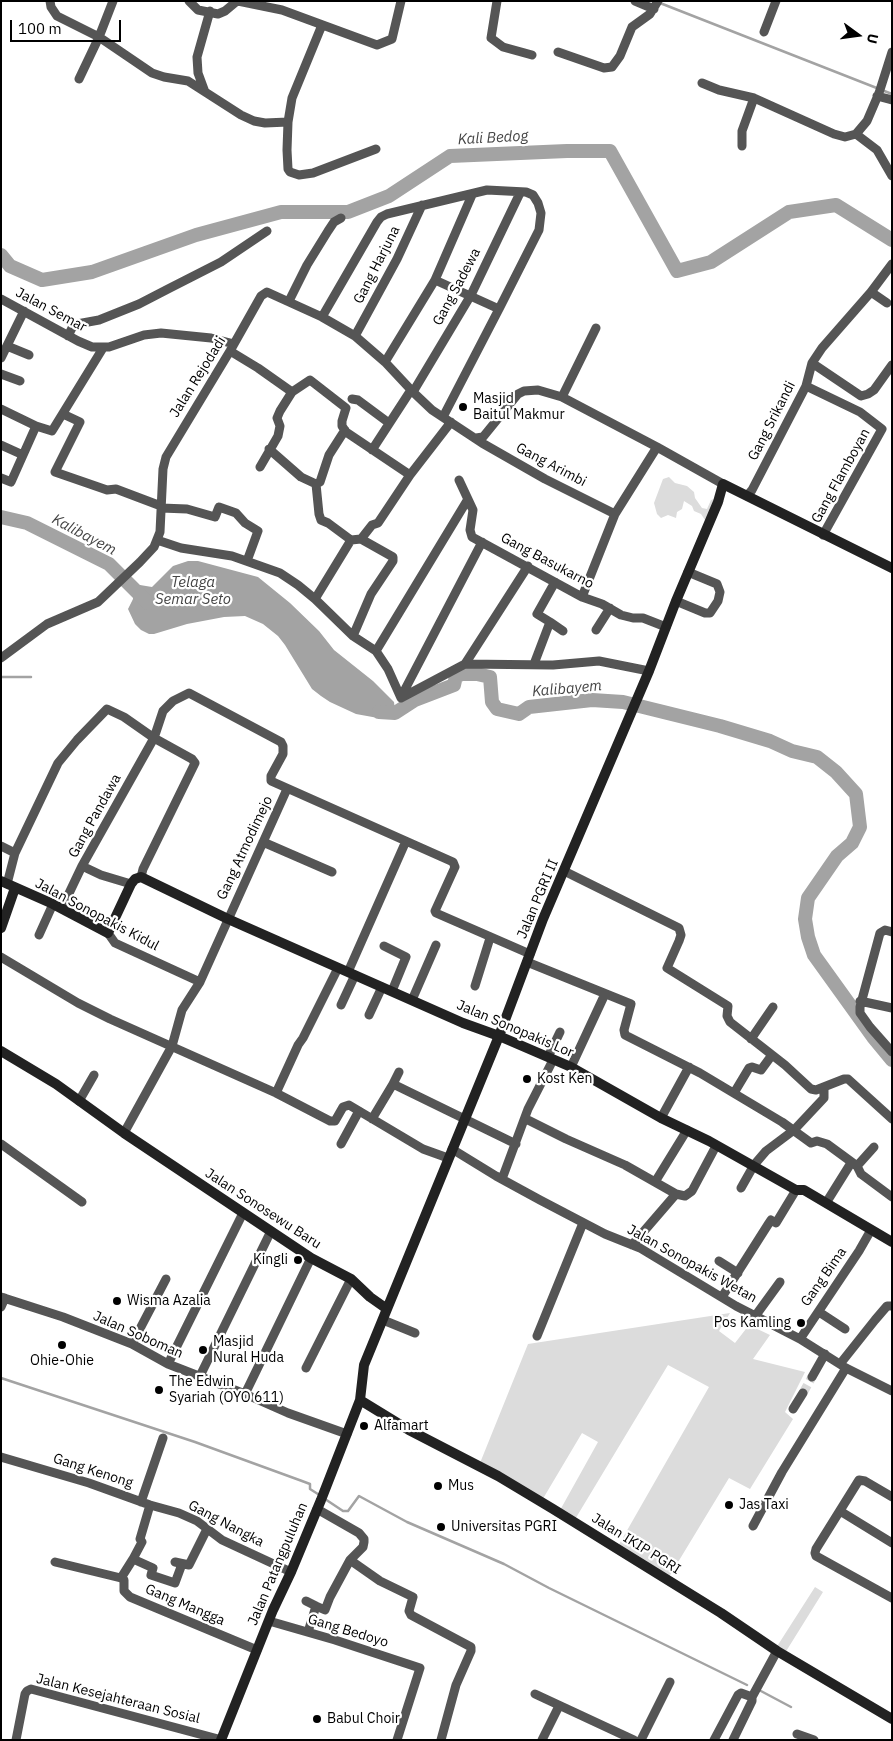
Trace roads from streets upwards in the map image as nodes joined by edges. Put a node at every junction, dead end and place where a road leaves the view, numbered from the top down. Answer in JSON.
{"nodes":[{"id":1,"x":50,"y":1,"type":"edge"},
{"id":2,"x":113,"y":1,"type":"edge"},
{"id":3,"x":189,"y":1,"type":"edge"},
{"id":4,"x":237,"y":1,"type":"edge"},
{"id":5,"x":401,"y":1,"type":"edge"},
{"id":6,"x":497,"y":1,"type":"edge"},
{"id":7,"x":635,"y":1,"type":"edge"},
{"id":8,"x":776,"y":1,"type":"edge"},
{"id":9,"x":656,"y":5,"type":"edge"},
{"id":10,"x":210,"y":11,"type":"junction"},
{"id":11,"x":322,"y":25,"type":"junction"},
{"id":12,"x":764,"y":32,"type":"dead end"},
{"id":13,"x":99,"y":37,"type":"junction"},
{"id":14,"x":558,"y":52,"type":"dead end"},
{"id":15,"x":892,"y":52,"type":"edge"},
{"id":16,"x":532,"y":55,"type":"dead end"},
{"id":17,"x":79,"y":80,"type":"dead end"},
{"id":18,"x":702,"y":83,"type":"dead end"},
{"id":19,"x":205,"y":92,"type":"junction"},
{"id":20,"x":879,"y":92,"type":"junction"},
{"id":21,"x":754,"y":98,"type":"junction"},
{"id":22,"x":892,"y":100,"type":"edge"},
{"id":23,"x":288,"y":122,"type":"junction"},
{"id":24,"x":856,"y":134,"type":"junction"},
{"id":25,"x":742,"y":146,"type":"dead end"},
{"id":26,"x":376,"y":149,"type":"dead end"},
{"id":27,"x":892,"y":176,"type":"edge"},
{"id":28,"x":520,"y":193,"type":"junction"},
{"id":29,"x":472,"y":195,"type":"junction"},
{"id":30,"x":422,"y":205,"type":"junction"},
{"id":31,"x":342,"y":218,"type":"dead end"},
{"id":32,"x":268,"y":231,"type":"dead end"},
{"id":33,"x":892,"y":264,"type":"edge"},
{"id":34,"x":435,"y":280,"type":"junction"},
{"id":35,"x":871,"y":292,"type":"junction"},
{"id":36,"x":470,"y":295,"type":"junction"},
{"id":37,"x":1,"y":299,"type":"edge"},
{"id":38,"x":289,"y":301,"type":"junction"},
{"id":39,"x":887,"y":303,"type":"dead end"},
{"id":40,"x":499,"y":309,"type":"junction"},
{"id":41,"x":24,"y":312,"type":"junction"},
{"id":42,"x":322,"y":318,"type":"junction"},
{"id":43,"x":596,"y":328,"type":"dead end"},
{"id":44,"x":68,"y":336,"type":"junction"},
{"id":45,"x":355,"y":336,"type":"junction"},
{"id":46,"x":6,"y":341,"type":"edge"},
{"id":47,"x":104,"y":348,"type":"junction"},
{"id":48,"x":232,"y":348,"type":"junction"},
{"id":49,"x":29,"y":355,"type":"dead end"},
{"id":50,"x":1,"y":358,"type":"edge"},
{"id":51,"x":385,"y":362,"type":"junction"},
{"id":52,"x":812,"y":363,"type":"junction"},
{"id":53,"x":892,"y":365,"type":"edge"},
{"id":54,"x":1,"y":374,"type":"edge"},
{"id":55,"x":20,"y":381,"type":"dead end"},
{"id":56,"x":806,"y":386,"type":"junction"},
{"id":57,"x":412,"y":391,"type":"junction"},
{"id":58,"x":292,"y":392,"type":"junction"},
{"id":59,"x":562,"y":397,"type":"junction"},
{"id":60,"x":352,"y":399,"type":"dead end"},
{"id":61,"x":1,"y":409,"type":"edge"},
{"id":62,"x":63,"y":414,"type":"junction"},
{"id":63,"x":447,"y":419,"type":"junction"},
{"id":64,"x":389,"y":423,"type":"junction"},
{"id":65,"x":36,"y":426,"type":"junction"},
{"id":66,"x":345,"y":430,"type":"junction"},
{"id":67,"x":476,"y":438,"type":"junction"},
{"id":68,"x":1,"y":445,"type":"edge"},
{"id":69,"x":657,"y":447,"type":"junction"},
{"id":70,"x":269,"y":449,"type":"junction"},
{"id":71,"x":372,"y":450,"type":"junction"},
{"id":72,"x":23,"y":455,"type":"junction"},
{"id":73,"x":260,"y":467,"type":"dead end"},
{"id":74,"x":410,"y":475,"type":"junction"},
{"id":75,"x":1,"y":478,"type":"edge"},
{"id":76,"x":459,"y":480,"type":"dead end"},
{"id":77,"x":316,"y":484,"type":"junction"},
{"id":78,"x":723,"y":484,"type":"junction"},
{"id":79,"x":733,"y":491,"type":"junction"},
{"id":80,"x":747,"y":496,"type":"junction"},
{"id":81,"x":468,"y":499,"type":"junction"},
{"id":82,"x":718,"y":502,"type":"junction"},
{"id":83,"x":161,"y":507,"type":"junction"},
{"id":84,"x":615,"y":514,"type":"junction"},
{"id":85,"x":824,"y":535,"type":"junction"},
{"id":86,"x":356,"y":539,"type":"junction"},
{"id":87,"x":157,"y":540,"type":"junction"},
{"id":88,"x":482,"y":542,"type":"junction"},
{"id":89,"x":247,"y":560,"type":"junction"},
{"id":90,"x":528,"y":566,"type":"junction"},
{"id":91,"x":892,"y":568,"type":"edge"},
{"id":92,"x":688,"y":572,"type":"junction"},
{"id":93,"x":555,"y":582,"type":"junction"},
{"id":94,"x":582,"y":596,"type":"junction"},
{"id":95,"x":315,"y":599,"type":"junction"},
{"id":96,"x":676,"y":601,"type":"junction"},
{"id":97,"x":610,"y":608,"type":"junction"},
{"id":98,"x":550,"y":622,"type":"junction"},
{"id":99,"x":666,"y":627,"type":"junction"},
{"id":100,"x":563,"y":630,"type":"dead end"},
{"id":101,"x":596,"y":630,"type":"dead end"},
{"id":102,"x":353,"y":636,"type":"junction"},
{"id":103,"x":376,"y":651,"type":"junction"},
{"id":104,"x":1,"y":658,"type":"edge"},
{"id":105,"x":466,"y":664,"type":"junction"},
{"id":106,"x":534,"y":664,"type":"junction"},
{"id":107,"x":649,"y":671,"type":"junction"},
{"id":108,"x":401,"y":698,"type":"junction"},
{"id":109,"x":154,"y":738,"type":"junction"},
{"id":110,"x":287,"y":789,"type":"junction"},
{"id":111,"x":406,"y":841,"type":"junction"},
{"id":112,"x":263,"y":842,"type":"junction"},
{"id":113,"x":1,"y":846,"type":"edge"},
{"id":114,"x":15,"y":853,"type":"junction"},
{"id":115,"x":82,"y":866,"type":"junction"},
{"id":116,"x":564,"y":871,"type":"junction"},
{"id":117,"x":332,"y":872,"type":"dead end"},
{"id":118,"x":141,"y":877,"type":"junction"},
{"id":119,"x":7,"y":884,"type":"edge"},
{"id":120,"x":131,"y":884,"type":"junction"},
{"id":121,"x":57,"y":906,"type":"junction"},
{"id":122,"x":228,"y":919,"type":"junction"},
{"id":123,"x":1,"y":928,"type":"edge"},
{"id":124,"x":892,"y":932,"type":"edge"},
{"id":125,"x":108,"y":933,"type":"junction"},
{"id":126,"x":39,"y":935,"type":"dead end"},
{"id":127,"x":490,"y":938,"type":"junction"},
{"id":128,"x":436,"y":945,"type":"dead end"},
{"id":129,"x":384,"y":946,"type":"dead end"},
{"id":130,"x":1,"y":957,"type":"edge"},
{"id":131,"x":528,"y":958,"type":"junction"},
{"id":132,"x":338,"y":968,"type":"junction"},
{"id":133,"x":352,"y":974,"type":"junction"},
{"id":134,"x":200,"y":982,"type":"junction"},
{"id":135,"x":475,"y":986,"type":"dead end"},
{"id":136,"x":387,"y":989,"type":"junction"},
{"id":137,"x":605,"y":994,"type":"junction"},
{"id":138,"x":412,"y":1000,"type":"junction"},
{"id":139,"x":860,"y":1001,"type":"junction"},
{"id":140,"x":341,"y":1005,"type":"dead end"},
{"id":141,"x":773,"y":1007,"type":"dead end"},
{"id":142,"x":892,"y":1008,"type":"edge"},
{"id":143,"x":369,"y":1015,"type":"dead end"},
{"id":144,"x":560,"y":1032,"type":"dead end"},
{"id":145,"x":499,"y":1036,"type":"junction"},
{"id":146,"x":751,"y":1039,"type":"junction"},
{"id":147,"x":172,"y":1046,"type":"junction"},
{"id":148,"x":1,"y":1051,"type":"edge"},
{"id":149,"x":892,"y":1052,"type":"edge"},
{"id":150,"x":772,"y":1055,"type":"junction"},
{"id":151,"x":550,"y":1058,"type":"junction"},
{"id":152,"x":571,"y":1067,"type":"junction"},
{"id":153,"x":689,"y":1067,"type":"junction"},
{"id":154,"x":399,"y":1072,"type":"dead end"},
{"id":155,"x":94,"y":1075,"type":"dead end"},
{"id":156,"x":393,"y":1084,"type":"junction"},
{"id":157,"x":824,"y":1087,"type":"junction"},
{"id":158,"x":276,"y":1093,"type":"junction"},
{"id":159,"x":734,"y":1093,"type":"junction"},
{"id":160,"x":79,"y":1101,"type":"junction"},
{"id":161,"x":359,"y":1111,"type":"junction"},
{"id":162,"x":661,"y":1118,"type":"junction"},
{"id":163,"x":372,"y":1119,"type":"junction"},
{"id":164,"x":464,"y":1119,"type":"junction"},
{"id":165,"x":526,"y":1119,"type":"junction"},
{"id":166,"x":892,"y":1119,"type":"edge"},
{"id":167,"x":687,"y":1130,"type":"junction"},
{"id":168,"x":794,"y":1130,"type":"junction"},
{"id":169,"x":124,"y":1133,"type":"junction"},
{"id":170,"x":1,"y":1144,"type":"edge"},
{"id":171,"x":341,"y":1144,"type":"dead end"},
{"id":172,"x":516,"y":1144,"type":"junction"},
{"id":173,"x":716,"y":1146,"type":"junction"},
{"id":174,"x":874,"y":1147,"type":"dead end"},
{"id":175,"x":450,"y":1154,"type":"junction"},
{"id":176,"x":754,"y":1165,"type":"junction"},
{"id":177,"x":854,"y":1165,"type":"junction"},
{"id":178,"x":502,"y":1179,"type":"junction"},
{"id":179,"x":655,"y":1182,"type":"junction"},
{"id":180,"x":742,"y":1188,"type":"dead end"},
{"id":181,"x":796,"y":1190,"type":"junction"},
{"id":182,"x":681,"y":1195,"type":"junction"},
{"id":183,"x":892,"y":1196,"type":"edge"},
{"id":184,"x":82,"y":1202,"type":"dead end"},
{"id":185,"x":826,"y":1203,"type":"junction"},
{"id":186,"x":243,"y":1213,"type":"junction"},
{"id":187,"x":583,"y":1223,"type":"junction"},
{"id":188,"x":871,"y":1230,"type":"junction"},
{"id":189,"x":271,"y":1231,"type":"junction"},
{"id":190,"x":892,"y":1242,"type":"edge"},
{"id":191,"x":632,"y":1245,"type":"junction"},
{"id":192,"x":311,"y":1258,"type":"junction"},
{"id":193,"x":719,"y":1260,"type":"dead end"},
{"id":194,"x":738,"y":1273,"type":"junction"},
{"id":195,"x":166,"y":1279,"type":"dead end"},
{"id":196,"x":351,"y":1280,"type":"junction"},
{"id":197,"x":780,"y":1282,"type":"dead end"},
{"id":198,"x":3,"y":1297,"type":"edge"},
{"id":199,"x":722,"y":1297,"type":"junction"},
{"id":200,"x":892,"y":1306,"type":"edge"},
{"id":201,"x":1,"y":1307,"type":"edge"},
{"id":202,"x":387,"y":1309,"type":"junction"},
{"id":203,"x":819,"y":1312,"type":"junction"},
{"id":204,"x":756,"y":1315,"type":"junction"},
{"id":205,"x":383,"y":1320,"type":"junction"},
{"id":206,"x":845,"y":1329,"type":"dead end"},
{"id":207,"x":415,"y":1333,"type":"dead end"},
{"id":208,"x":537,"y":1336,"type":"dead end"},
{"id":209,"x":800,"y":1339,"type":"junction"},
{"id":210,"x":132,"y":1344,"type":"junction"},
{"id":211,"x":825,"y":1354,"type":"junction"},
{"id":212,"x":168,"y":1364,"type":"junction"},
{"id":213,"x":843,"y":1366,"type":"junction"},
{"id":214,"x":306,"y":1368,"type":"dead end"},
{"id":215,"x":200,"y":1376,"type":"junction"},
{"id":216,"x":812,"y":1377,"type":"tunnel mouth"},
{"id":217,"x":892,"y":1390,"type":"edge"},
{"id":218,"x":803,"y":1393,"type":"tunnel mouth"},
{"id":219,"x":246,"y":1394,"type":"junction"},
{"id":220,"x":360,"y":1400,"type":"junction"},
{"id":221,"x":793,"y":1409,"type":"dead end"},
{"id":222,"x":347,"y":1434,"type":"junction"},
{"id":223,"x":163,"y":1438,"type":"dead end"},
{"id":224,"x":1,"y":1457,"type":"edge"},
{"id":225,"x":892,"y":1498,"type":"edge"},
{"id":226,"x":321,"y":1500,"type":"junction"},
{"id":227,"x":145,"y":1503,"type":"junction"},
{"id":228,"x":840,"y":1511,"type":"junction"},
{"id":229,"x":176,"y":1513,"type":"joint"},
{"id":230,"x":753,"y":1526,"type":"dead end"},
{"id":231,"x":207,"y":1529,"type":"junction"},
{"id":232,"x":892,"y":1543,"type":"edge"},
{"id":233,"x":133,"y":1559,"type":"junction"},
{"id":234,"x":350,"y":1560,"type":"junction"},
{"id":235,"x":56,"y":1562,"type":"dead end"},
{"id":236,"x":291,"y":1572,"type":"junction"},
{"id":237,"x":121,"y":1578,"type":"junction"},
{"id":238,"x":892,"y":1598,"type":"edge"},
{"id":239,"x":306,"y":1601,"type":"dead end"},
{"id":240,"x":316,"y":1606,"type":"junction"},
{"id":241,"x":269,"y":1621,"type":"junction"},
{"id":242,"x":308,"y":1632,"type":"junction"},
{"id":243,"x":257,"y":1650,"type":"junction"},
{"id":244,"x":778,"y":1651,"type":"junction"},
{"id":245,"x":670,"y":1682,"type":"dead end"},
{"id":246,"x":535,"y":1694,"type":"dead end"},
{"id":247,"x":752,"y":1697,"type":"junction"},
{"id":248,"x":559,"y":1706,"type":"junction"},
{"id":249,"x":892,"y":1719,"type":"edge"},
{"id":250,"x":797,"y":1734,"type":"dead end"},
{"id":251,"x":16,"y":1740,"type":"edge"},
{"id":252,"x":222,"y":1740,"type":"edge"},
{"id":253,"x":397,"y":1740,"type":"edge"},
{"id":254,"x":441,"y":1740,"type":"edge"},
{"id":255,"x":542,"y":1740,"type":"edge"},
{"id":256,"x":634,"y":1740,"type":"edge"},
{"id":257,"x":641,"y":1740,"type":"edge"},
{"id":258,"x":714,"y":1740,"type":"edge"},
{"id":259,"x":733,"y":1740,"type":"edge"},
{"id":260,"x":814,"y":1740,"type":"edge"}],
"edges":[{"from":1,"to":13,"type":"street"},
{"from":2,"to":13,"type":"street"},
{"from":3,"to":10,"type":"street"},
{"from":4,"to":10,"type":"street"},
{"from":4,"to":11,"type":"street"},
{"from":5,"to":11,"type":"street"},
{"from":6,"to":16,"type":"street"},
{"from":7,"to":9,"type":"street"},
{"from":8,"to":12,"type":"street"},
{"from":9,"to":14,"type":"street"},
{"from":10,"to":19,"type":"street"},
{"from":11,"to":23,"type":"street"},
{"from":13,"to":17,"type":"street"},
{"from":13,"to":19,"type":"street"},
{"from":15,"to":20,"type":"street"},
{"from":18,"to":21,"type":"street"},
{"from":19,"to":23,"type":"street"},
{"from":20,"to":22,"type":"street"},
{"from":20,"to":24,"type":"street"},
{"from":21,"to":24,"type":"street"},
{"from":21,"to":25,"type":"street"},
{"from":23,"to":26,"type":"street"},
{"from":24,"to":27,"type":"street"},
{"from":28,"to":29,"type":"street"},
{"from":28,"to":36,"type":"street","name":"Gang Sadewa"},
{"from":28,"to":40,"type":"street"},
{"from":29,"to":30,"type":"street"},
{"from":29,"to":34,"type":"street"},
{"from":30,"to":42,"type":"street"},
{"from":30,"to":45,"type":"street","name":"Gang Harjuna"},
{"from":31,"to":38,"type":"street"},
{"from":32,"to":44,"type":"street"},
{"from":33,"to":35,"type":"street","name":"Gang Srikandi"},
{"from":34,"to":36,"type":"street"},
{"from":34,"to":51,"type":"street"},
{"from":35,"to":39,"type":"street"},
{"from":35,"to":52,"type":"street","name":"Gang Srikandi"},
{"from":36,"to":40,"type":"street"},
{"from":36,"to":57,"type":"street","name":"Gang Sadewa"},
{"from":37,"to":41,"type":"street","name":"Jalan Semar"},
{"from":38,"to":42,"type":"street","name":"Jalan Rejodadi"},
{"from":38,"to":48,"type":"street","name":"Jalan Rejodadi"},
{"from":40,"to":63,"type":"street"},
{"from":41,"to":44,"type":"street","name":"Jalan Semar"},
{"from":41,"to":46,"type":"street"},
{"from":42,"to":45,"type":"street","name":"Jalan Rejodadi"},
{"from":43,"to":59,"type":"street"},
{"from":44,"to":47,"type":"street","name":"Jalan Semar"},
{"from":45,"to":51,"type":"street","name":"Jalan Rejodadi"},
{"from":46,"to":49,"type":"street"},
{"from":46,"to":50,"type":"street"},
{"from":47,"to":48,"type":"street"},
{"from":47,"to":62,"type":"street"},
{"from":48,"to":58,"type":"street"},
{"from":48,"to":83,"type":"street","name":"Jalan Rejodadi"},
{"from":51,"to":57,"type":"street","name":"Jalan Rejodadi"},
{"from":52,"to":53,"type":"street"},
{"from":52,"to":56,"type":"street","name":"Gang Srikandi"},
{"from":54,"to":55,"type":"street"},
{"from":56,"to":80,"type":"street","name":"Gang Srikandi"},
{"from":56,"to":85,"type":"street","name":"Gang Flamboyan"},
{"from":57,"to":63,"type":"street","name":"Jalan Rejodadi"},
{"from":57,"to":64,"type":"street","name":"Gang Sadewa"},
{"from":58,"to":66,"type":"street"},
{"from":58,"to":70,"type":"street"},
{"from":59,"to":67,"type":"street"},
{"from":59,"to":69,"type":"street"},
{"from":60,"to":64,"type":"street"},
{"from":61,"to":65,"type":"street"},
{"from":62,"to":65,"type":"street"},
{"from":62,"to":83,"type":"street"},
{"from":63,"to":67,"type":"street","name":"Jalan Rejodadi"},
{"from":63,"to":74,"type":"street"},
{"from":64,"to":71,"type":"street","name":"Gang Sadewa"},
{"from":65,"to":72,"type":"street"},
{"from":66,"to":71,"type":"street"},
{"from":66,"to":77,"type":"street"},
{"from":67,"to":84,"type":"street","name":"Gang Arimbi"},
{"from":68,"to":72,"type":"street"},
{"from":69,"to":78,"type":"street"},
{"from":69,"to":84,"type":"street"},
{"from":70,"to":73,"type":"street"},
{"from":70,"to":77,"type":"street"},
{"from":71,"to":74,"type":"street"},
{"from":72,"to":75,"type":"street"},
{"from":74,"to":86,"type":"street"},
{"from":76,"to":81,"type":"street","name":"Gang Basukarno"},
{"from":77,"to":86,"type":"street"},
{"from":78,"to":79,"type":"street"},
{"from":78,"to":82,"type":"street","name":"Jalan PGRI II"},
{"from":79,"to":80,"type":"street"},
{"from":79,"to":82,"type":"street"},
{"from":80,"to":85,"type":"street"},
{"from":81,"to":88,"type":"street","name":"Gang Basukarno"},
{"from":81,"to":103,"type":"street"},
{"from":82,"to":92,"type":"street","name":"Jalan PGRI II"},
{"from":83,"to":87,"type":"street","name":"Jalan Rejodadi"},
{"from":83,"to":89,"type":"street"},
{"from":84,"to":94,"type":"street"},
{"from":85,"to":91,"type":"street"},
{"from":86,"to":95,"type":"street"},
{"from":86,"to":102,"type":"street"},
{"from":87,"to":89,"type":"street"},
{"from":87,"to":104,"type":"street","name":"Jalan Rejodadi"},
{"from":88,"to":90,"type":"street","name":"Gang Basukarno"},
{"from":88,"to":108,"type":"street"},
{"from":89,"to":95,"type":"street"},
{"from":90,"to":93,"type":"street","name":"Gang Basukarno"},
{"from":90,"to":105,"type":"street"},
{"from":92,"to":96,"type":"street","name":"Jalan PGRI II"},
{"from":92,"to":96,"type":"street"},
{"from":93,"to":94,"type":"street","name":"Gang Basukarno"},
{"from":93,"to":98,"type":"street"},
{"from":94,"to":97,"type":"street","name":"Gang Basukarno"},
{"from":95,"to":102,"type":"street"},
{"from":96,"to":99,"type":"street","name":"Jalan PGRI II"},
{"from":97,"to":99,"type":"street","name":"Gang Basukarno"},
{"from":97,"to":101,"type":"street"},
{"from":98,"to":100,"type":"street"},
{"from":98,"to":106,"type":"street"},
{"from":99,"to":107,"type":"street","name":"Jalan PGRI II"},
{"from":102,"to":103,"type":"street"},
{"from":103,"to":108,"type":"street"},
{"from":105,"to":106,"type":"street"},
{"from":105,"to":108,"type":"street"},
{"from":106,"to":107,"type":"street"},
{"from":107,"to":116,"type":"street","name":"Jalan PGRI II"},
{"from":109,"to":110,"type":"street","name":"Gang Pandawa"},
{"from":109,"to":114,"type":"street"},
{"from":109,"to":115,"type":"street","name":"Gang Pandawa"},
{"from":109,"to":118,"type":"street"},
{"from":110,"to":111,"type":"street"},
{"from":110,"to":112,"type":"street","name":"Gang Atmodimejo"},
{"from":111,"to":127,"type":"street"},
{"from":111,"to":133,"type":"street"},
{"from":112,"to":117,"type":"street"},
{"from":112,"to":122,"type":"street","name":"Gang Atmodimejo"},
{"from":113,"to":114,"type":"street"},
{"from":114,"to":119,"type":"street"},
{"from":115,"to":120,"type":"street"},
{"from":115,"to":121,"type":"street","name":"Gang Pandawa"},
{"from":116,"to":131,"type":"street","name":"Jalan PGRI II"},
{"from":116,"to":146,"type":"street"},
{"from":118,"to":120,"type":"street"},
{"from":118,"to":122,"type":"street","name":"Jalan Sonopakis Lor"},
{"from":119,"to":121,"type":"street","name":"Jalan Sonopakis Kidul"},
{"from":119,"to":123,"type":"street"},
{"from":120,"to":125,"type":"street"},
{"from":121,"to":125,"type":"street","name":"Jalan Sonopakis Kidul"},
{"from":121,"to":126,"type":"street","name":"Gang Pandawa"},
{"from":122,"to":132,"type":"street","name":"Jalan Sonopakis Lor"},
{"from":122,"to":134,"type":"street"},
{"from":124,"to":139,"type":"street"},
{"from":125,"to":134,"type":"street","name":"Jalan Sonopakis Kidul"},
{"from":127,"to":131,"type":"street"},
{"from":127,"to":135,"type":"street"},
{"from":128,"to":138,"type":"street"},
{"from":129,"to":136,"type":"street"},
{"from":130,"to":147,"type":"street"},
{"from":131,"to":137,"type":"street"},
{"from":131,"to":145,"type":"street","name":"Jalan PGRI II"},
{"from":132,"to":133,"type":"street","name":"Jalan Sonopakis Lor"},
{"from":132,"to":158,"type":"street"},
{"from":133,"to":136,"type":"street","name":"Jalan Sonopakis Lor"},
{"from":133,"to":140,"type":"street"},
{"from":134,"to":147,"type":"street"},
{"from":136,"to":138,"type":"street","name":"Jalan Sonopakis Lor"},
{"from":136,"to":143,"type":"street"},
{"from":137,"to":152,"type":"street"},
{"from":137,"to":153,"type":"street"},
{"from":138,"to":145,"type":"street","name":"Jalan Sonopakis Lor"},
{"from":139,"to":142,"type":"street"},
{"from":139,"to":149,"type":"street"},
{"from":141,"to":146,"type":"street"},
{"from":144,"to":151,"type":"street"},
{"from":145,"to":151,"type":"street","name":"Jalan Sonopakis Lor"},
{"from":145,"to":164,"type":"street","name":"Jalan PGRI II"},
{"from":146,"to":150,"type":"street"},
{"from":147,"to":158,"type":"street"},
{"from":147,"to":169,"type":"street"},
{"from":148,"to":160,"type":"street","name":"Jalan Sonosewu Baru"},
{"from":150,"to":157,"type":"street"},
{"from":150,"to":159,"type":"street"},
{"from":151,"to":152,"type":"street","name":"Jalan Sonopakis Lor"},
{"from":151,"to":165,"type":"street"},
{"from":152,"to":162,"type":"street","name":"Jalan Sonopakis Lor"},
{"from":153,"to":159,"type":"street"},
{"from":153,"to":162,"type":"street"},
{"from":154,"to":156,"type":"street"},
{"from":155,"to":160,"type":"street"},
{"from":156,"to":163,"type":"street"},
{"from":156,"to":164,"type":"street"},
{"from":157,"to":166,"type":"street"},
{"from":157,"to":168,"type":"street"},
{"from":158,"to":161,"type":"street"},
{"from":159,"to":168,"type":"street"},
{"from":160,"to":169,"type":"street","name":"Jalan Sonosewu Baru"},
{"from":161,"to":163,"type":"street","name":"Jalan Sonopakis Wetan"},
{"from":161,"to":171,"type":"street"},
{"from":162,"to":167,"type":"street","name":"Jalan Sonopakis Lor"},
{"from":163,"to":175,"type":"street","name":"Jalan Sonopakis Wetan"},
{"from":164,"to":172,"type":"street"},
{"from":164,"to":175,"type":"street","name":"Jalan PGRI II"},
{"from":165,"to":172,"type":"street"},
{"from":165,"to":179,"type":"street"},
{"from":167,"to":173,"type":"street","name":"Jalan Sonopakis Lor"},
{"from":167,"to":179,"type":"street"},
{"from":168,"to":176,"type":"street"},
{"from":168,"to":177,"type":"street"},
{"from":169,"to":186,"type":"street","name":"Jalan Sonosewu Baru"},
{"from":170,"to":184,"type":"street"},
{"from":172,"to":178,"type":"street"},
{"from":173,"to":176,"type":"street","name":"Jalan Sonopakis Lor"},
{"from":173,"to":182,"type":"street"},
{"from":174,"to":177,"type":"street"},
{"from":175,"to":178,"type":"street","name":"Jalan Sonopakis Wetan"},
{"from":175,"to":202,"type":"street","name":"Jalan PGRI II"},
{"from":176,"to":180,"type":"street"},
{"from":176,"to":181,"type":"street","name":"Jalan Sonopakis Lor"},
{"from":177,"to":183,"type":"street"},
{"from":177,"to":185,"type":"street"},
{"from":178,"to":187,"type":"street","name":"Jalan Sonopakis Wetan"},
{"from":179,"to":182,"type":"street"},
{"from":181,"to":185,"type":"street","name":"Jalan Sonopakis Lor"},
{"from":181,"to":194,"type":"street"},
{"from":182,"to":191,"type":"street"},
{"from":185,"to":188,"type":"street","name":"Jalan Sonopakis Lor"},
{"from":186,"to":189,"type":"street","name":"Jalan Sonosewu Baru"},
{"from":186,"to":212,"type":"street"},
{"from":187,"to":191,"type":"street","name":"Jalan Sonopakis Wetan"},
{"from":187,"to":208,"type":"street"},
{"from":188,"to":190,"type":"street","name":"Jalan Sonopakis Lor"},
{"from":188,"to":203,"type":"street","name":"Gang Bima"},
{"from":189,"to":192,"type":"street","name":"Jalan Sonosewu Baru"},
{"from":189,"to":215,"type":"street"},
{"from":191,"to":199,"type":"street","name":"Jalan Sonopakis Wetan"},
{"from":192,"to":196,"type":"street","name":"Jalan Sonosewu Baru"},
{"from":192,"to":219,"type":"street"},
{"from":193,"to":194,"type":"street"},
{"from":194,"to":199,"type":"street"},
{"from":195,"to":210,"type":"street"},
{"from":196,"to":202,"type":"street","name":"Jalan Sonosewu Baru"},
{"from":196,"to":214,"type":"street"},
{"from":197,"to":204,"type":"street"},
{"from":198,"to":201,"type":"street"},
{"from":198,"to":210,"type":"street","name":"Jalan Soboman"},
{"from":199,"to":204,"type":"street","name":"Jalan Sonopakis Wetan"},
{"from":200,"to":213,"type":"street"},
{"from":202,"to":205,"type":"street","name":"Jalan PGRI II"},
{"from":203,"to":206,"type":"street"},
{"from":203,"to":209,"type":"street","name":"Gang Bima"},
{"from":204,"to":209,"type":"street","name":"Jalan Sonopakis Wetan"},
{"from":205,"to":207,"type":"street"},
{"from":205,"to":220,"type":"street","name":"Jalan Patangpuluhan"},
{"from":209,"to":211,"type":"street","name":"Jalan Sonopakis Wetan"},
{"from":210,"to":212,"type":"street","name":"Jalan Soboman"},
{"from":211,"to":213,"type":"street","name":"Jalan Sonopakis Wetan"},
{"from":211,"to":216,"type":"street"},
{"from":212,"to":215,"type":"street","name":"Jalan Soboman"},
{"from":213,"to":217,"type":"street","name":"Jalan Sonopakis Wetan"},
{"from":213,"to":230,"type":"street"},
{"from":215,"to":219,"type":"street","name":"Jalan Soboman"},
{"from":218,"to":221,"type":"street"},
{"from":219,"to":222,"type":"street","name":"Jalan Soboman"},
{"from":220,"to":222,"type":"street","name":"Jalan Patangpuluhan"},
{"from":220,"to":244,"type":"street","name":"Jalan IKIP PGRI"},
{"from":222,"to":226,"type":"street","name":"Jalan Patangpuluhan"},
{"from":223,"to":227,"type":"street"},
{"from":224,"to":227,"type":"street","name":"Gang Kenong"},
{"from":225,"to":228,"type":"street"},
{"from":226,"to":234,"type":"street"},
{"from":226,"to":236,"type":"street","name":"Jalan Patangpuluhan"},
{"from":227,"to":229,"type":"street","name":"Gang Kenong"},
{"from":227,"to":233,"type":"street"},
{"from":228,"to":232,"type":"street"},
{"from":228,"to":238,"type":"street"},
{"from":229,"to":231,"type":"street","name":"Gang Nangka"},
{"from":231,"to":233,"type":"street"},
{"from":231,"to":236,"type":"street","name":"Gang Nangka"},
{"from":233,"to":237,"type":"street"},
{"from":234,"to":240,"type":"street"},
{"from":234,"to":254,"type":"street"},
{"from":235,"to":237,"type":"street"},
{"from":236,"to":241,"type":"street","name":"Jalan Patangpuluhan"},
{"from":237,"to":243,"type":"street","name":"Gang Mangga"},
{"from":239,"to":240,"type":"street"},
{"from":240,"to":242,"type":"street"},
{"from":241,"to":242,"type":"street","name":"Gang Bedoyo"},
{"from":241,"to":243,"type":"street","name":"Jalan Patangpuluhan"},
{"from":242,"to":253,"type":"street","name":"Gang Bedoyo"},
{"from":243,"to":252,"type":"street","name":"Jalan Patangpuluhan"},
{"from":244,"to":247,"type":"street"},
{"from":244,"to":249,"type":"street","name":"Jalan IKIP PGRI"},
{"from":245,"to":257,"type":"street"},
{"from":246,"to":248,"type":"street"},
{"from":247,"to":258,"type":"street"},
{"from":247,"to":259,"type":"street"},
{"from":248,"to":255,"type":"street"},
{"from":248,"to":256,"type":"street"},
{"from":250,"to":260,"type":"street"},
{"from":251,"to":252,"type":"street","name":"Jalan Kesejahteraan Sosial"}]}
